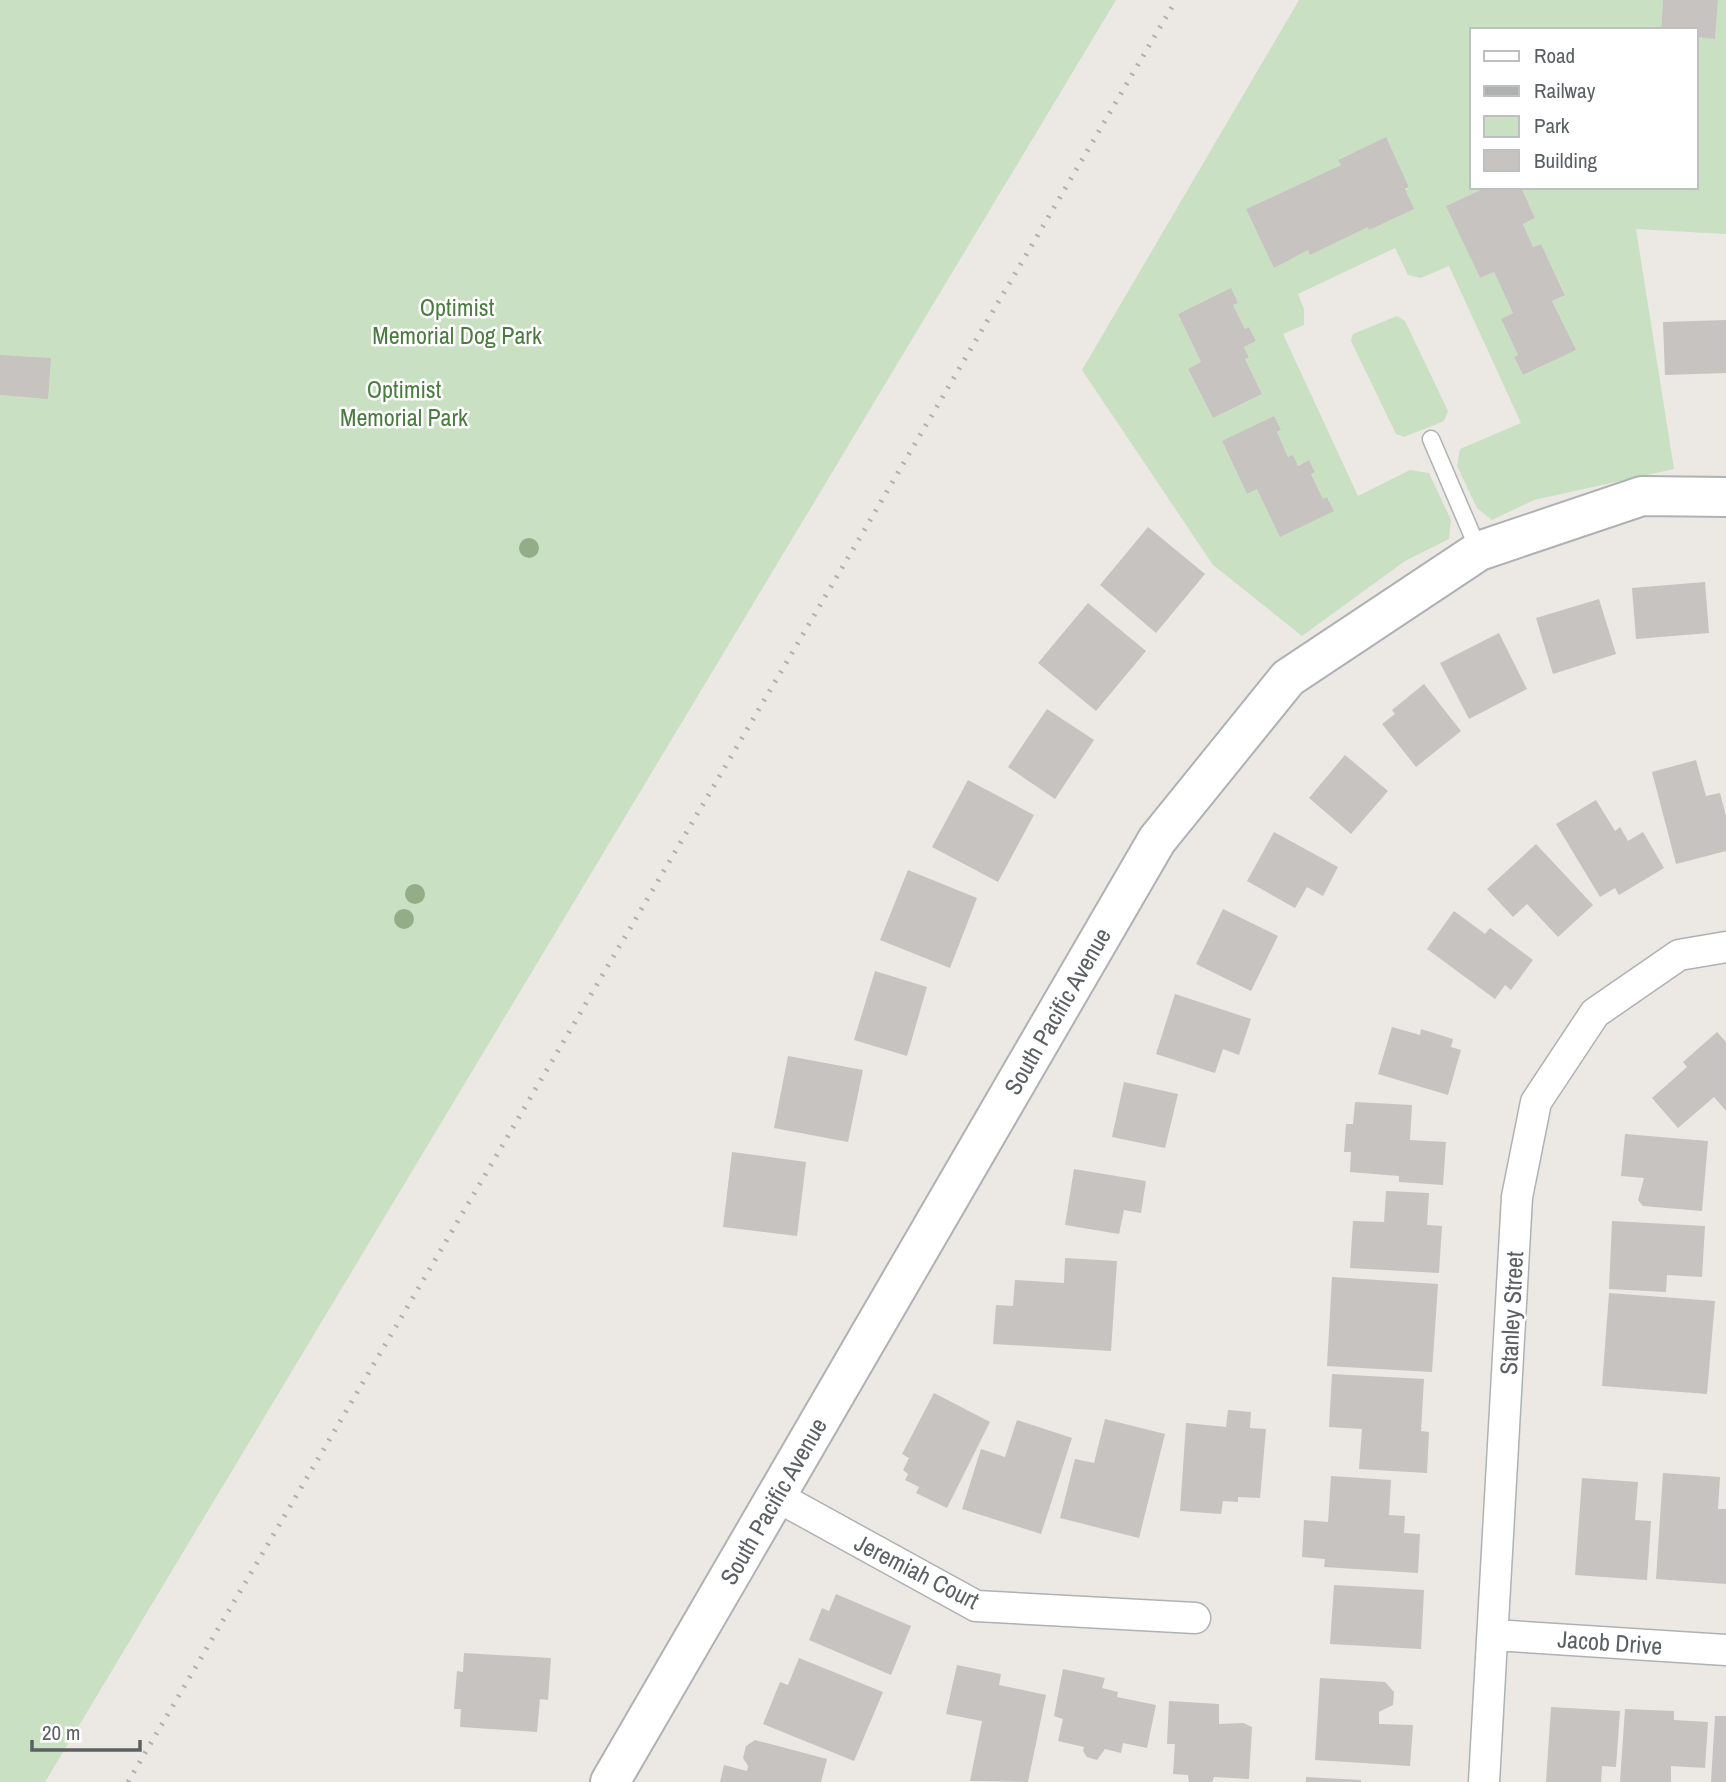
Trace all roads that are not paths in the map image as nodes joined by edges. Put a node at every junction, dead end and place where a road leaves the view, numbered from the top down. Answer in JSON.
{"nodes":[{"id":1,"x":1431,"y":439,"type":"dead end"},
{"id":2,"x":1726,"y":497,"type":"edge"},
{"id":3,"x":1479,"y":551,"type":"junction"},
{"id":4,"x":1726,"y":947,"type":"edge"},
{"id":5,"x":776,"y":1496,"type":"junction"},
{"id":6,"x":1195,"y":1618,"type":"dead end"},
{"id":7,"x":1494,"y":1635,"type":"junction"},
{"id":8,"x":1726,"y":1650,"type":"edge"},
{"id":9,"x":610,"y":1782,"type":"edge"},
{"id":10,"x":1484,"y":1782,"type":"edge"}],
"edges":[{"from":1,"to":3,"type":"lane"},
{"from":2,"to":3,"type":"street","name":"South Pacific Avenue"},
{"from":3,"to":5,"type":"street","name":"South Pacific Avenue"},
{"from":4,"to":7,"type":"street","name":"Stanley Street"},
{"from":5,"to":6,"type":"street","name":"Jeremiah Court"},
{"from":5,"to":9,"type":"street","name":"South Pacific Avenue"},
{"from":7,"to":8,"type":"street","name":"Jacob Drive"},
{"from":7,"to":10,"type":"street","name":"Stanley Street"}]}
